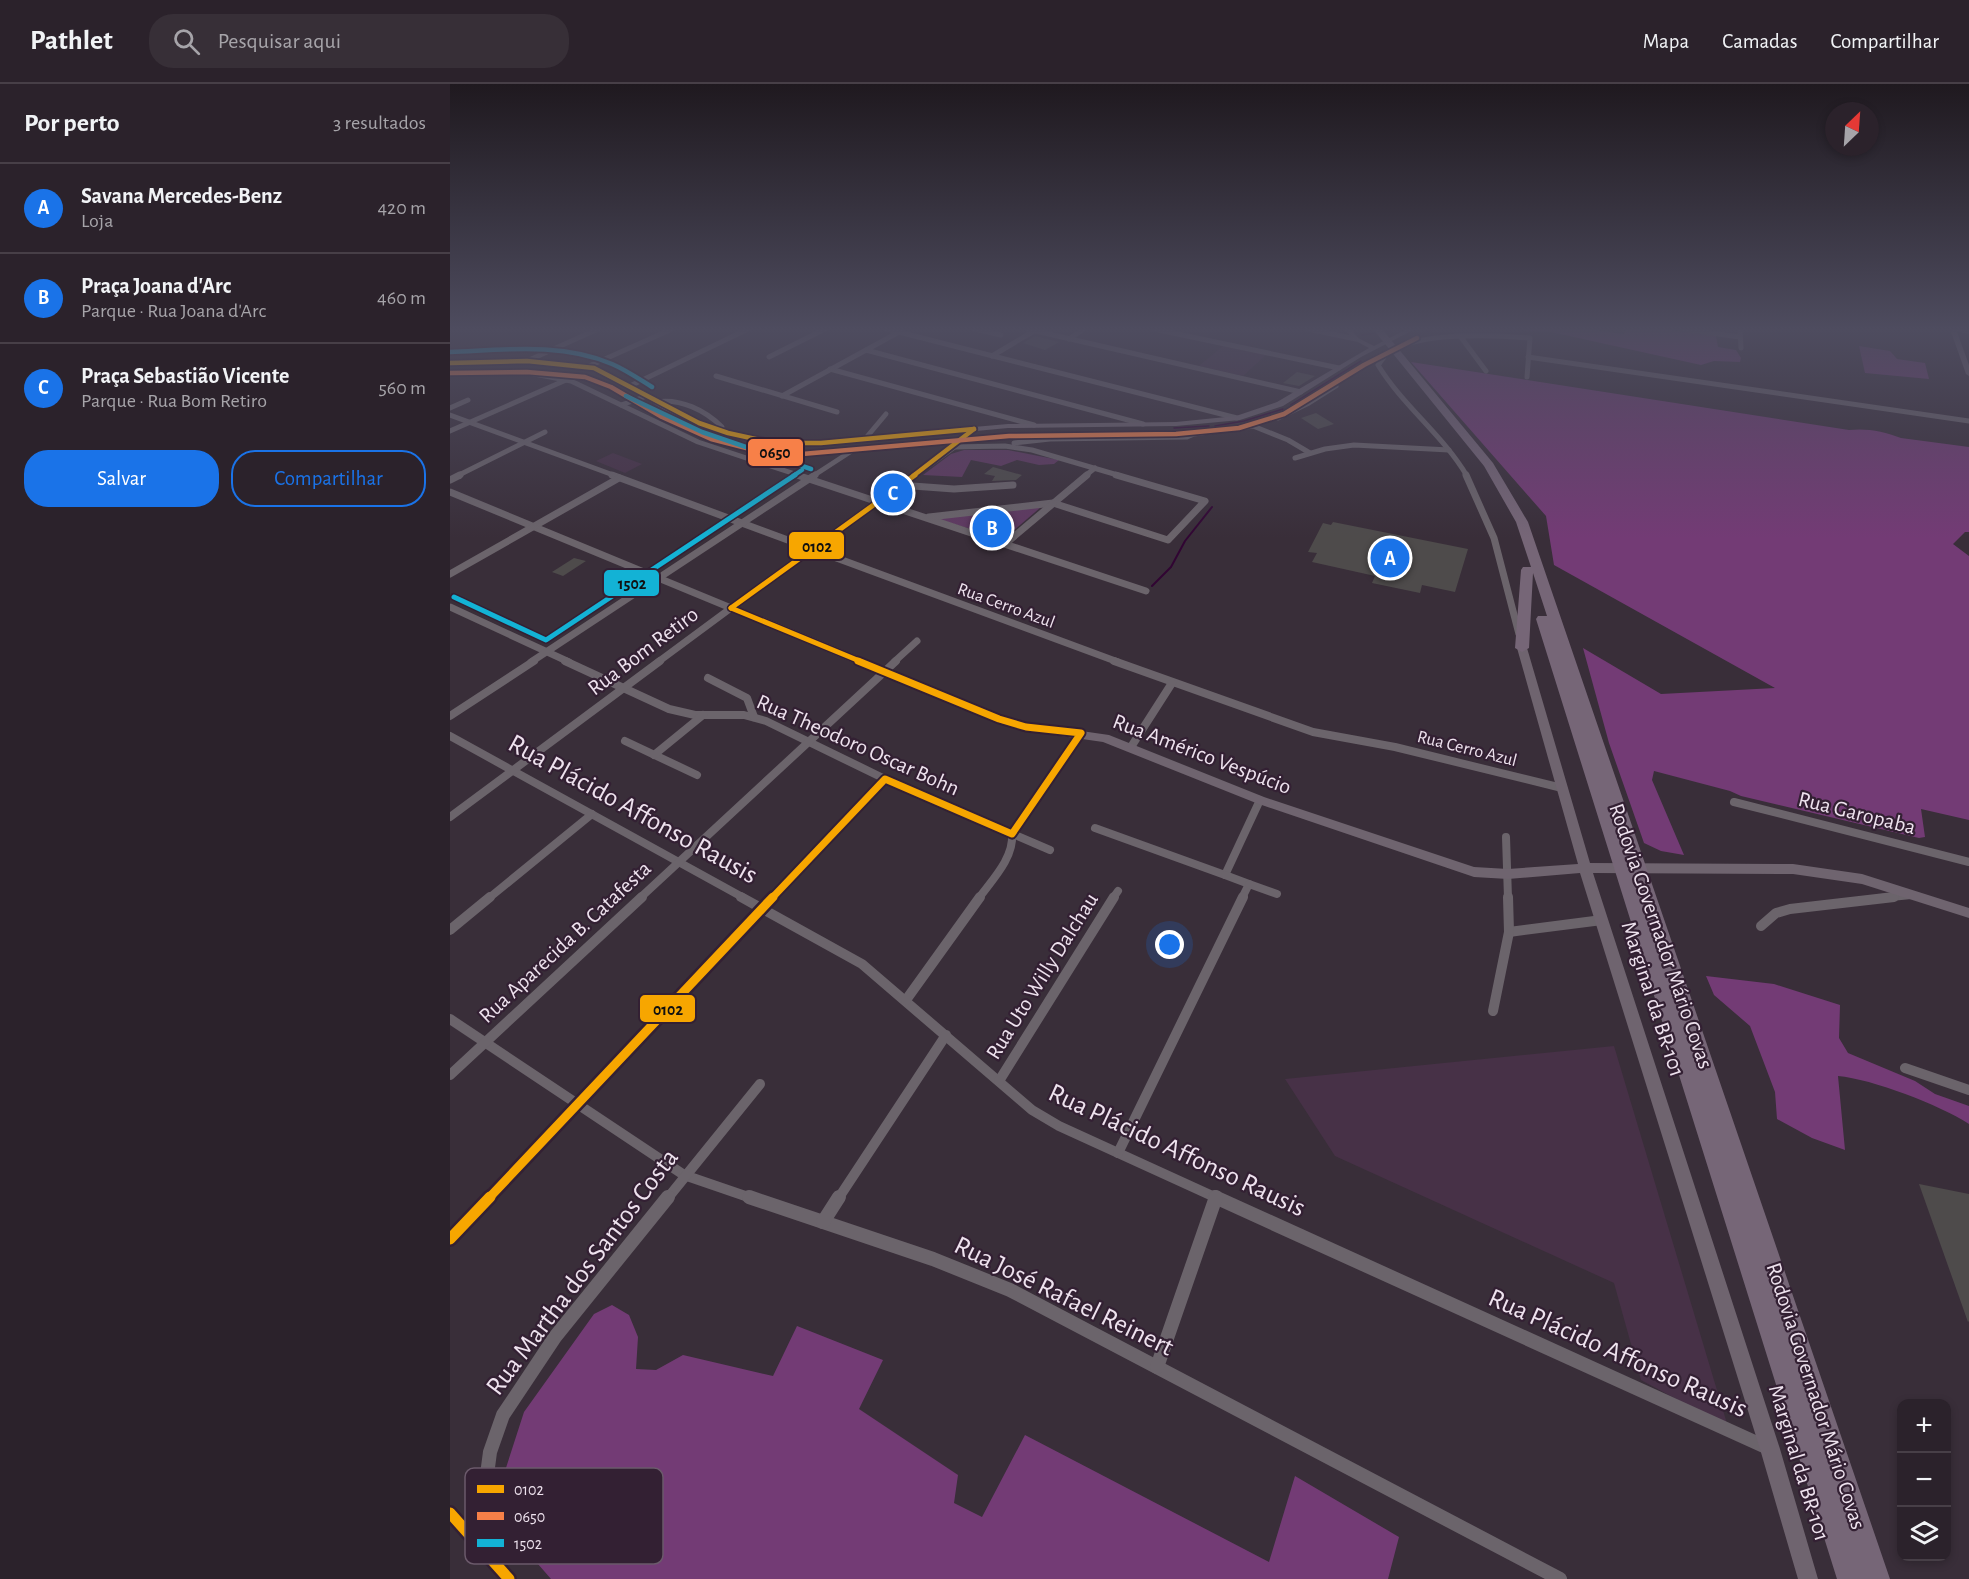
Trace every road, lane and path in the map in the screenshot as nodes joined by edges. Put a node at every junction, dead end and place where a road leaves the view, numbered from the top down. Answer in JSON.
{"nodes":[{"id":1,"x":523,"y":399,"type":"edge"},
{"id":2,"x":607,"y":399,"type":"edge"},
{"id":3,"x":639,"y":399,"type":"edge"},
{"id":4,"x":651,"y":399,"type":"edge"},
{"id":5,"x":792,"y":399,"type":"edge"},
{"id":6,"x":938,"y":399,"type":"edge"},
{"id":7,"x":1049,"y":399,"type":"edge"},
{"id":8,"x":1164,"y":399,"type":"edge"},
{"id":9,"x":1289,"y":399,"type":"edge"},
{"id":10,"x":1315,"y":399,"type":"edge"},
{"id":11,"x":1406,"y":399,"type":"edge"},
{"id":12,"x":1428,"y":399,"type":"edge"},
{"id":13,"x":1431,"y":399,"type":"edge"},
{"id":14,"x":1816,"y":399,"type":"edge"},
{"id":15,"x":468,"y":400,"type":"dead end"},
{"id":16,"x":656,"y":402,"type":"junction"},
{"id":17,"x":1280,"y":404,"type":"junction"},
{"id":18,"x":621,"y":405,"type":"junction"},
{"id":19,"x":450,"y":408,"type":"edge"},
{"id":20,"x":1296,"y":410,"type":"junction"},
{"id":21,"x":837,"y":412,"type":"dead end"},
{"id":22,"x":886,"y":414,"type":"dead end"},
{"id":23,"x":450,"y":415,"type":"edge"},
{"id":24,"x":1237,"y":417,"type":"junction"},
{"id":25,"x":1278,"y":418,"type":"dead end"},
{"id":26,"x":1969,"y":421,"type":"edge"},
{"id":27,"x":469,"y":422,"type":"junction"},
{"id":28,"x":1211,"y":422,"type":"junction"},
{"id":29,"x":1143,"y":424,"type":"junction"},
{"id":30,"x":1034,"y":425,"type":"junction"},
{"id":31,"x":974,"y":429,"type":"junction"},
{"id":32,"x":450,"y":430,"type":"edge"},
{"id":33,"x":719,"y":430,"type":"junction"},
{"id":34,"x":545,"y":432,"type":"dead end"},
{"id":35,"x":1212,"y":432,"type":"junction"},
{"id":36,"x":865,"y":439,"type":"junction"},
{"id":37,"x":1036,"y":441,"type":"junction"},
{"id":38,"x":524,"y":443,"type":"junction"},
{"id":39,"x":994,"y":446,"type":"junction"},
{"id":40,"x":953,"y":447,"type":"junction"},
{"id":41,"x":1032,"y":450,"type":"junction"},
{"id":42,"x":1449,"y":450,"type":"junction"},
{"id":43,"x":850,"y":452,"type":"dead end"},
{"id":44,"x":1310,"y":453,"type":"junction"},
{"id":45,"x":1295,"y":458,"type":"dead end"},
{"id":46,"x":1095,"y":468,"type":"junction"},
{"id":47,"x":619,"y":478,"type":"junction"},
{"id":48,"x":808,"y":479,"type":"junction"},
{"id":49,"x":450,"y":480,"type":"edge"},
{"id":50,"x":899,"y":485,"type":"junction"},
{"id":51,"x":1013,"y":485,"type":"dead end"},
{"id":52,"x":450,"y":492,"type":"edge"},
{"id":53,"x":876,"y":501,"type":"junction"},
{"id":54,"x":1053,"y":503,"type":"junction"},
{"id":55,"x":924,"y":518,"type":"junction"},
{"id":56,"x":741,"y":524,"type":"junction"},
{"id":57,"x":534,"y":526,"type":"junction"},
{"id":58,"x":1005,"y":544,"type":"junction"},
{"id":59,"x":811,"y":549,"type":"junction"},
{"id":60,"x":1527,"y":570,"type":"junction"},
{"id":61,"x":450,"y":573,"type":"edge"},
{"id":62,"x":659,"y":578,"type":"junction"},
{"id":63,"x":1146,"y":591,"type":"dead end"},
{"id":64,"x":450,"y":607,"type":"edge"},
{"id":65,"x":731,"y":608,"type":"junction"},
{"id":66,"x":916,"y":641,"type":"dead end"},
{"id":67,"x":1522,"y":648,"type":"junction"},
{"id":68,"x":547,"y":652,"type":"junction"},
{"id":69,"x":884,"y":671,"type":"junction"},
{"id":70,"x":708,"y":678,"type":"dead end"},
{"id":71,"x":1172,"y":683,"type":"junction"},
{"id":72,"x":623,"y":688,"type":"junction"},
{"id":73,"x":703,"y":715,"type":"junction"},
{"id":74,"x":450,"y":716,"type":"edge"},
{"id":75,"x":754,"y":717,"type":"junction"},
{"id":76,"x":1081,"y":733,"type":"junction"},
{"id":77,"x":450,"y":736,"type":"edge"},
{"id":78,"x":625,"y":741,"type":"dead end"},
{"id":79,"x":808,"y":742,"type":"junction"},
{"id":80,"x":1131,"y":747,"type":"junction"},
{"id":81,"x":654,"y":755,"type":"junction"},
{"id":82,"x":513,"y":770,"type":"junction"},
{"id":83,"x":698,"y":775,"type":"dead end"},
{"id":84,"x":885,"y":779,"type":"junction"},
{"id":85,"x":1562,"y":788,"type":"junction"},
{"id":86,"x":1260,"y":801,"type":"junction"},
{"id":87,"x":1734,"y":802,"type":"dead end"},
{"id":88,"x":592,"y":814,"type":"junction"},
{"id":89,"x":450,"y":817,"type":"edge"},
{"id":90,"x":1095,"y":828,"type":"dead end"},
{"id":91,"x":1012,"y":834,"type":"junction"},
{"id":92,"x":1506,"y":837,"type":"dead end"},
{"id":93,"x":1050,"y":850,"type":"dead end"},
{"id":94,"x":1626,"y":855,"type":"junction"},
{"id":95,"x":679,"y":862,"type":"junction"},
{"id":96,"x":1969,"y":862,"type":"edge"},
{"id":97,"x":1585,"y":868,"type":"junction"},
{"id":98,"x":1508,"y":874,"type":"junction"},
{"id":99,"x":1225,"y":875,"type":"junction"},
{"id":100,"x":1249,"y":884,"type":"junction"},
{"id":101,"x":1636,"y":885,"type":"junction"},
{"id":102,"x":1118,"y":891,"type":"dead end"},
{"id":103,"x":1277,"y":894,"type":"dead end"},
{"id":104,"x":1912,"y":895,"type":"junction"},
{"id":105,"x":763,"y":908,"type":"junction"},
{"id":106,"x":1969,"y":914,"type":"edge"},
{"id":107,"x":1602,"y":920,"type":"junction"},
{"id":108,"x":1761,"y":926,"type":"dead end"},
{"id":109,"x":450,"y":930,"type":"edge"},
{"id":110,"x":1509,"y":932,"type":"junction"},
{"id":111,"x":906,"y":1000,"type":"junction"},
{"id":112,"x":1493,"y":1011,"type":"dead end"},
{"id":113,"x":450,"y":1018,"type":"edge"},
{"id":114,"x":946,"y":1035,"type":"junction"},
{"id":115,"x":485,"y":1042,"type":"junction"},
{"id":116,"x":1905,"y":1068,"type":"dead end"},
{"id":117,"x":450,"y":1075,"type":"edge"},
{"id":118,"x":999,"y":1081,"type":"junction"},
{"id":119,"x":760,"y":1084,"type":"dead end"},
{"id":120,"x":1969,"y":1090,"type":"edge"},
{"id":121,"x":578,"y":1104,"type":"junction"},
{"id":122,"x":1118,"y":1153,"type":"junction"},
{"id":123,"x":684,"y":1175,"type":"junction"},
{"id":124,"x":1216,"y":1197,"type":"junction"},
{"id":125,"x":824,"y":1222,"type":"junction"},
{"id":126,"x":450,"y":1239,"type":"edge"},
{"id":127,"x":1157,"y":1367,"type":"junction"},
{"id":128,"x":1770,"y":1449,"type":"junction"},
{"id":129,"x":488,"y":1468,"type":"edge"},
{"id":130,"x":450,"y":1513,"type":"edge"},
{"id":131,"x":465,"y":1529,"type":"edge"},
{"id":132,"x":497,"y":1564,"type":"edge"},
{"id":133,"x":510,"y":1579,"type":"edge"},
{"id":134,"x":1560,"y":1579,"type":"edge"},
{"id":135,"x":1808,"y":1579,"type":"edge"},
{"id":136,"x":1851,"y":1579,"type":"edge"},
{"id":137,"x":1876,"y":1579,"type":"edge"}],
"edges":[{"from":1,"to":27,"type":"street"},
{"from":2,"to":18,"type":"street"},
{"from":3,"to":18,"type":"street"},
{"from":4,"to":16,"type":"main road"},
{"from":5,"to":21,"type":"street"},
{"from":6,"to":30,"type":"street"},
{"from":7,"to":29,"type":"street"},
{"from":8,"to":24,"type":"street"},
{"from":9,"to":17,"type":"main road"},
{"from":10,"to":20,"type":"street"},
{"from":11,"to":42,"type":"street","name":"Marginal da BR-101"},
{"from":12,"to":60,"type":"highway","name":"Rodovia Governador Mário Covas"},
{"from":13,"to":94,"type":"highway","name":"Rodovia Governador Mário Covas"},
{"from":14,"to":26,"type":"street"},
{"from":15,"to":19,"type":"street"},
{"from":16,"to":33,"type":"main road"},
{"from":16,"to":33,"type":"street"},
{"from":17,"to":20,"type":"street"},
{"from":17,"to":24,"type":"main road"},
{"from":18,"to":48,"type":"street"},
{"from":20,"to":25,"type":"street"},
{"from":22,"to":36,"type":"street"},
{"from":23,"to":27,"type":"street","name":"Rua Cerro Azul"},
{"from":24,"to":28,"type":"main road"},
{"from":27,"to":32,"type":"street"},
{"from":27,"to":38,"type":"street","name":"Rua Cerro Azul"},
{"from":28,"to":29,"type":"main road"},
{"from":28,"to":35,"type":"street"},
{"from":29,"to":30,"type":"main road"},
{"from":30,"to":31,"type":"main road"},
{"from":31,"to":36,"type":"main road"},
{"from":31,"to":40,"type":"main road","name":"Rua Bom Retiro"},
{"from":33,"to":36,"type":"main road"},
{"from":34,"to":38,"type":"street"},
{"from":35,"to":37,"type":"street"},
{"from":35,"to":44,"type":"street"},
{"from":37,"to":39,"type":"street"},
{"from":37,"to":41,"type":"street"},
{"from":38,"to":47,"type":"street","name":"Rua Cerro Azul"},
{"from":38,"to":49,"type":"street"},
{"from":39,"to":40,"type":"street"},
{"from":39,"to":41,"type":"street"},
{"from":40,"to":50,"type":"main road","name":"Rua Bom Retiro"},
{"from":41,"to":46,"type":"street"},
{"from":42,"to":44,"type":"street"},
{"from":42,"to":67,"type":"street","name":"Marginal da BR-101"},
{"from":43,"to":48,"type":"street"},
{"from":44,"to":45,"type":"street"},
{"from":46,"to":54,"type":"street"},
{"from":46,"to":54,"type":"street"},
{"from":47,"to":56,"type":"street","name":"Rua Cerro Azul"},
{"from":47,"to":57,"type":"street"},
{"from":48,"to":53,"type":"street"},
{"from":48,"to":56,"type":"street"},
{"from":50,"to":51,"type":"street"},
{"from":50,"to":53,"type":"main road","name":"Rua Bom Retiro"},
{"from":52,"to":57,"type":"street","name":"Rua Américo Vespúcio"},
{"from":53,"to":55,"type":"street"},
{"from":53,"to":59,"type":"main road","name":"Rua Bom Retiro"},
{"from":54,"to":55,"type":"street"},
{"from":54,"to":58,"type":"street"},
{"from":55,"to":58,"type":"street"},
{"from":56,"to":59,"type":"street","name":"Rua Cerro Azul"},
{"from":56,"to":62,"type":"street"},
{"from":57,"to":61,"type":"street"},
{"from":57,"to":62,"type":"street","name":"Rua Américo Vespúcio"},
{"from":58,"to":63,"type":"street"},
{"from":59,"to":65,"type":"main road","name":"Rua Bom Retiro"},
{"from":59,"to":71,"type":"street","name":"Rua Cerro Azul"},
{"from":60,"to":67,"type":"highway"},
{"from":60,"to":94,"type":"highway","name":"Rodovia Governador Mário Covas"},
{"from":62,"to":65,"type":"street","name":"Rua Américo Vespúcio"},
{"from":62,"to":68,"type":"street"},
{"from":64,"to":68,"type":"street","name":"Rua Theodoro Oscar Bohn"},
{"from":65,"to":69,"type":"main road","name":"Rua Américo Vespúcio"},
{"from":65,"to":72,"type":"street","name":"Rua Bom Retiro"},
{"from":66,"to":69,"type":"street","name":"Rua Aparecida B. Catafesta"},
{"from":67,"to":85,"type":"main road","name":"Marginal da BR-101"},
{"from":68,"to":72,"type":"street","name":"Rua Theodoro Oscar Bohn"},
{"from":68,"to":74,"type":"street"},
{"from":69,"to":76,"type":"main road","name":"Rua Américo Vespúcio"},
{"from":69,"to":79,"type":"street","name":"Rua Aparecida B. Catafesta"},
{"from":70,"to":75,"type":"street"},
{"from":71,"to":80,"type":"street"},
{"from":71,"to":85,"type":"street","name":"Rua Cerro Azul"},
{"from":72,"to":73,"type":"street","name":"Rua Theodoro Oscar Bohn"},
{"from":72,"to":82,"type":"street","name":"Rua Bom Retiro"},
{"from":73,"to":75,"type":"street","name":"Rua Theodoro Oscar Bohn"},
{"from":73,"to":81,"type":"street"},
{"from":75,"to":79,"type":"street","name":"Rua Theodoro Oscar Bohn"},
{"from":76,"to":80,"type":"main road","name":"Rua Américo Vespúcio"},
{"from":76,"to":91,"type":"street"},
{"from":77,"to":82,"type":"street","name":"Rua Plácido Affonso Rausis"},
{"from":78,"to":81,"type":"street"},
{"from":79,"to":84,"type":"street","name":"Rua Theodoro Oscar Bohn"},
{"from":79,"to":95,"type":"street","name":"Rua Aparecida B. Catafesta"},
{"from":80,"to":86,"type":"main road","name":"Rua Américo Vespúcio"},
{"from":81,"to":83,"type":"street"},
{"from":82,"to":88,"type":"street","name":"Rua Plácido Affonso Rausis"},
{"from":82,"to":89,"type":"street","name":"Rua Bom Retiro"},
{"from":84,"to":91,"type":"street","name":"Rua Theodoro Oscar Bohn"},
{"from":84,"to":105,"type":"street"},
{"from":85,"to":97,"type":"main road","name":"Marginal da BR-101"},
{"from":86,"to":98,"type":"main road","name":"Rua Américo Vespúcio"},
{"from":86,"to":99,"type":"street"},
{"from":87,"to":96,"type":"street","name":"Rua Garopaba"},
{"from":88,"to":95,"type":"street","name":"Rua Plácido Affonso Rausis"},
{"from":88,"to":109,"type":"street"},
{"from":90,"to":99,"type":"street"},
{"from":91,"to":93,"type":"street","name":"Rua Theodoro Oscar Bohn"},
{"from":91,"to":111,"type":"street"},
{"from":92,"to":98,"type":"street"},
{"from":94,"to":101,"type":"highway","name":"Rodovia Governador Mário Covas"},
{"from":95,"to":105,"type":"street","name":"Rua Plácido Affonso Rausis"},
{"from":95,"to":115,"type":"street","name":"Rua Aparecida B. Catafesta"},
{"from":97,"to":98,"type":"main road","name":"Rua Américo Vespúcio"},
{"from":97,"to":104,"type":"main road","name":"Rua Américo Vespúcio"},
{"from":97,"to":107,"type":"main road","name":"Marginal da BR-101"},
{"from":98,"to":110,"type":"street"},
{"from":99,"to":100,"type":"street"},
{"from":100,"to":103,"type":"street"},
{"from":100,"to":122,"type":"street"},
{"from":101,"to":136,"type":"highway","name":"Rodovia Governador Mário Covas"},
{"from":101,"to":137,"type":"highway","name":"Rodovia Governador Mário Covas"},
{"from":102,"to":118,"type":"street","name":"Rua Uto Willy Dalchau"},
{"from":104,"to":106,"type":"main road","name":"Rua Américo Vespúcio"},
{"from":104,"to":108,"type":"street"},
{"from":105,"to":111,"type":"street","name":"Rua Plácido Affonso Rausis"},
{"from":105,"to":121,"type":"street"},
{"from":107,"to":110,"type":"street"},
{"from":107,"to":128,"type":"main road","name":"Marginal da BR-101"},
{"from":110,"to":112,"type":"street"},
{"from":111,"to":114,"type":"street","name":"Rua Plácido Affonso Rausis"},
{"from":113,"to":115,"type":"street","name":"Rua José Rafael Reinert"},
{"from":114,"to":118,"type":"street","name":"Rua Plácido Affonso Rausis"},
{"from":114,"to":125,"type":"street"},
{"from":115,"to":117,"type":"street","name":"Rua Aparecida B. Catafesta"},
{"from":115,"to":121,"type":"street","name":"Rua José Rafael Reinert"},
{"from":116,"to":120,"type":"street"},
{"from":118,"to":122,"type":"street","name":"Rua Plácido Affonso Rausis"},
{"from":119,"to":123,"type":"street","name":"Rua Martha dos Santos Costa"},
{"from":121,"to":123,"type":"street","name":"Rua José Rafael Reinert"},
{"from":121,"to":126,"type":"street"},
{"from":122,"to":124,"type":"street","name":"Rua Plácido Affonso Rausis"},
{"from":123,"to":125,"type":"street","name":"Rua José Rafael Reinert"},
{"from":123,"to":129,"type":"street","name":"Rua Martha dos Santos Costa"},
{"from":124,"to":127,"type":"street"},
{"from":124,"to":128,"type":"street","name":"Rua Plácido Affonso Rausis"},
{"from":125,"to":127,"type":"street","name":"Rua José Rafael Reinert"},
{"from":127,"to":134,"type":"street","name":"Rua José Rafael Reinert"},
{"from":128,"to":135,"type":"main road","name":"Marginal da BR-101"},
{"from":130,"to":131,"type":"street"},
{"from":132,"to":133,"type":"street"}]}
